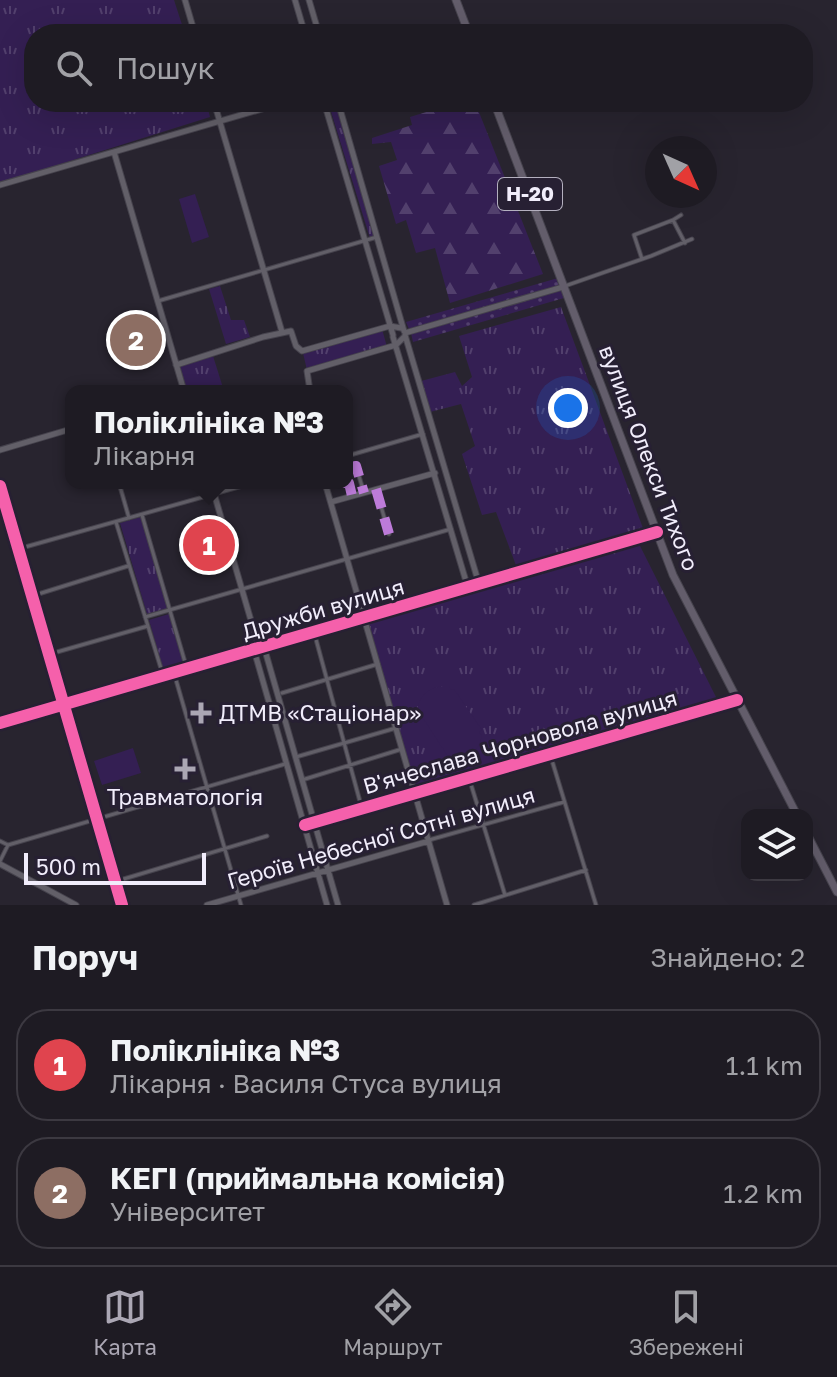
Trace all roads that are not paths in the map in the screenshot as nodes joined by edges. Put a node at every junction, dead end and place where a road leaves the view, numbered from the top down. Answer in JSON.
{"nodes":[{"id":1,"x":185,"y":0,"type":"edge"},
{"id":2,"x":295,"y":0,"type":"edge"},
{"id":3,"x":309,"y":0,"type":"edge"},
{"id":4,"x":456,"y":0,"type":"edge"},
{"id":5,"x":192,"y":24,"type":"edge"},
{"id":6,"x":302,"y":24,"type":"edge"},
{"id":7,"x":316,"y":24,"type":"edge"},
{"id":8,"x":465,"y":24,"type":"edge"},
{"id":9,"x":217,"y":112,"type":"edge"},
{"id":10,"x":253,"y":112,"type":"edge"},
{"id":11,"x":327,"y":112,"type":"edge"},
{"id":12,"x":341,"y":112,"type":"edge"},
{"id":13,"x":498,"y":112,"type":"edge"},
{"id":14,"x":220,"y":122,"type":"junction"},
{"id":15,"x":114,"y":152,"type":"junction"},
{"id":16,"x":0,"y":185,"type":"edge"},
{"id":17,"x":681,"y":215,"type":"dead end"},
{"id":18,"x":673,"y":220,"type":"junction"},
{"id":19,"x":377,"y":237,"type":"junction"},
{"id":20,"x":692,"y":239,"type":"dead end"},
{"id":21,"x":365,"y":240,"type":"junction"},
{"id":22,"x":685,"y":243,"type":"junction"},
{"id":23,"x":642,"y":259,"type":"junction"},
{"id":24,"x":264,"y":269,"type":"junction"},
{"id":25,"x":564,"y":286,"type":"junction"},
{"id":26,"x":158,"y":301,"type":"junction"},
{"id":27,"x":390,"y":326,"type":"junction"},
{"id":28,"x":282,"y":332,"type":"junction"},
{"id":29,"x":404,"y":333,"type":"junction"},
{"id":30,"x":393,"y":336,"type":"junction"},
{"id":31,"x":396,"y":345,"type":"junction"},
{"id":32,"x":176,"y":365,"type":"junction"},
{"id":33,"x":182,"y":385,"type":"edge"},
{"id":34,"x":309,"y":385,"type":"edge"},
{"id":35,"x":65,"y":431,"type":"edge"},
{"id":36,"x":423,"y":434,"type":"junction"},
{"id":37,"x":0,"y":450,"type":"edge"},
{"id":38,"x":353,"y":454,"type":"edge"},
{"id":39,"x":353,"y":467,"type":"edge"},
{"id":40,"x":435,"y":473,"type":"junction"},
{"id":41,"x":0,"y":486,"type":"edge"},
{"id":42,"x":121,"y":489,"type":"edge"},
{"id":43,"x":213,"y":489,"type":"edge"},
{"id":44,"x":232,"y":489,"type":"edge"},
{"id":45,"x":327,"y":489,"type":"edge"},
{"id":46,"x":350,"y":489,"type":"edge"},
{"id":47,"x":376,"y":489,"type":"junction"},
{"id":48,"x":364,"y":493,"type":"junction"},
{"id":49,"x":214,"y":494,"type":"junction"},
{"id":50,"x":352,"y":496,"type":"junction"},
{"id":51,"x":331,"y":502,"type":"junction"},
{"id":52,"x":142,"y":514,"type":"junction"},
{"id":53,"x":129,"y":518,"type":"junction"},
{"id":54,"x":116,"y":522,"type":"junction"},
{"id":55,"x":451,"y":529,"type":"junction"},
{"id":56,"x":657,"y":532,"type":"junction"},
{"id":57,"x":389,"y":534,"type":"dead end"},
{"id":58,"x":18,"y":549,"type":"junction"},
{"id":59,"x":347,"y":559,"type":"junction"},
{"id":60,"x":130,"y":565,"type":"junction"},
{"id":61,"x":479,"y":584,"type":"junction"},
{"id":62,"x":468,"y":588,"type":"junction"},
{"id":63,"x":242,"y":589,"type":"junction"},
{"id":64,"x":32,"y":596,"type":"junction"},
{"id":65,"x":170,"y":609,"type":"junction"},
{"id":66,"x":145,"y":617,"type":"junction"},
{"id":67,"x":365,"y":618,"type":"junction"},
{"id":68,"x":148,"y":626,"type":"junction"},
{"id":69,"x":314,"y":632,"type":"junction"},
{"id":70,"x":259,"y":648,"type":"junction"},
{"id":71,"x":50,"y":654,"type":"junction"},
{"id":72,"x":378,"y":664,"type":"junction"},
{"id":73,"x":187,"y":669,"type":"junction"},
{"id":74,"x":174,"y":673,"type":"junction"},
{"id":75,"x":163,"y":676,"type":"junction"},
{"id":76,"x":327,"y":679,"type":"junction"},
{"id":77,"x":282,"y":693,"type":"dead end"},
{"id":78,"x":737,"y":700,"type":"junction"},
{"id":79,"x":65,"y":704,"type":"junction"},
{"id":80,"x":0,"y":723,"type":"edge"},
{"id":81,"x":396,"y":728,"type":"junction"},
{"id":82,"x":344,"y":744,"type":"junction"},
{"id":83,"x":402,"y":749,"type":"junction"},
{"id":84,"x":550,"y":754,"type":"junction"},
{"id":85,"x":296,"y":757,"type":"junction"},
{"id":86,"x":287,"y":764,"type":"junction"},
{"id":87,"x":350,"y":765,"type":"junction"},
{"id":88,"x":469,"y":778,"type":"junction"},
{"id":89,"x":302,"y":780,"type":"junction"},
{"id":90,"x":207,"y":786,"type":"junction"},
{"id":91,"x":414,"y":794,"type":"junction"},
{"id":92,"x":564,"y":802,"type":"junction"},
{"id":93,"x":362,"y":809,"type":"junction"},
{"id":94,"x":794,"y":809,"type":"edge"},
{"id":95,"x":96,"y":819,"type":"junction"},
{"id":96,"x":315,"y":822,"type":"junction"},
{"id":97,"x":305,"y":825,"type":"junction"},
{"id":98,"x":484,"y":825,"type":"junction"},
{"id":99,"x":267,"y":836,"type":"dead end"},
{"id":100,"x":0,"y":841,"type":"edge"},
{"id":101,"x":429,"y":841,"type":"junction"},
{"id":102,"x":8,"y":845,"type":"junction"},
{"id":103,"x":813,"y":846,"type":"edge"},
{"id":104,"x":224,"y":848,"type":"junction"},
{"id":105,"x":0,"y":863,"type":"edge"},
{"id":106,"x":328,"y":870,"type":"junction"},
{"id":107,"x":586,"y":870,"type":"junction"},
{"id":108,"x":318,"y":873,"type":"junction"},
{"id":109,"x":115,"y":882,"type":"junction"},
{"id":110,"x":837,"y":892,"type":"edge"},
{"id":111,"x":505,"y":895,"type":"junction"},
{"id":112,"x":238,"y":896,"type":"junction"},
{"id":113,"x":76,"y":905,"type":"edge"},
{"id":114,"x":122,"y":905,"type":"edge"},
{"id":115,"x":207,"y":905,"type":"edge"},
{"id":116,"x":241,"y":905,"type":"edge"},
{"id":117,"x":327,"y":905,"type":"edge"},
{"id":118,"x":338,"y":905,"type":"edge"},
{"id":119,"x":447,"y":905,"type":"edge"},
{"id":120,"x":474,"y":905,"type":"edge"},
{"id":121,"x":596,"y":905,"type":"edge"}],
"edges":[{"from":1,"to":5,"type":"street"},
{"from":2,"to":6,"type":"street"},
{"from":3,"to":7,"type":"street"},
{"from":4,"to":8,"type":"main road"},
{"from":9,"to":14,"type":"street"},
{"from":10,"to":14,"type":"street"},
{"from":11,"to":21,"type":"street"},
{"from":12,"to":19,"type":"street"},
{"from":13,"to":25,"type":"main road","name":"вулиця Олекси Тихого","number":"Н-20"},
{"from":14,"to":15,"type":"street"},
{"from":14,"to":24,"type":"street"},
{"from":15,"to":16,"type":"street"},
{"from":15,"to":26,"type":"street"},
{"from":17,"to":18,"type":"street"},
{"from":18,"to":22,"type":"street"},
{"from":18,"to":23,"type":"street"},
{"from":19,"to":21,"type":"street"},
{"from":19,"to":29,"type":"street"},
{"from":20,"to":22,"type":"street"},
{"from":21,"to":24,"type":"street"},
{"from":21,"to":27,"type":"street"},
{"from":22,"to":23,"type":"street"},
{"from":23,"to":25,"type":"street"},
{"from":24,"to":26,"type":"street"},
{"from":24,"to":28,"type":"street"},
{"from":25,"to":29,"type":"street"},
{"from":25,"to":56,"type":"main road","name":"вулиця Олекси Тихого","number":"Н-20"},
{"from":26,"to":32,"type":"street"},
{"from":27,"to":28,"type":"street"},
{"from":27,"to":29,"type":"street"},
{"from":27,"to":30,"type":"street"},
{"from":28,"to":32,"type":"street"},
{"from":29,"to":30,"type":"street"},
{"from":29,"to":30,"type":"street"},
{"from":29,"to":31,"type":"street"},
{"from":29,"to":61,"type":"street"},
{"from":30,"to":31,"type":"street"},
{"from":31,"to":34,"type":"street"},
{"from":31,"to":36,"type":"street"},
{"from":32,"to":33,"type":"street"},
{"from":35,"to":37,"type":"street"},
{"from":36,"to":38,"type":"street"},
{"from":36,"to":40,"type":"street"},
{"from":39,"to":48,"type":"street"},
{"from":40,"to":47,"type":"street"},
{"from":40,"to":55,"type":"street"},
{"from":41,"to":58,"type":"street"},
{"from":42,"to":53,"type":"street"},
{"from":43,"to":49,"type":"street"},
{"from":44,"to":49,"type":"street"},
{"from":45,"to":51,"type":"street"},
{"from":46,"to":50,"type":"street"},
{"from":47,"to":48,"type":"street"},
{"from":47,"to":57,"type":"street"},
{"from":48,"to":50,"type":"street"},
{"from":49,"to":52,"type":"street"},
{"from":49,"to":63,"type":"street"},
{"from":50,"to":51,"type":"street"},
{"from":51,"to":59,"type":"street"},
{"from":52,"to":53,"type":"street"},
{"from":52,"to":65,"type":"street"},
{"from":53,"to":54,"type":"street"},
{"from":54,"to":58,"type":"street"},
{"from":54,"to":60,"type":"street"},
{"from":55,"to":59,"type":"street"},
{"from":55,"to":62,"type":"street"},
{"from":56,"to":61,"type":"street","name":"Дружби вулиця"},
{"from":56,"to":78,"type":"main road","name":"вулиця Олекси Тихого","number":"Н-20"},
{"from":58,"to":64,"type":"street"},
{"from":59,"to":63,"type":"street"},
{"from":59,"to":67,"type":"street"},
{"from":60,"to":64,"type":"street"},
{"from":60,"to":66,"type":"street"},
{"from":61,"to":62,"type":"street","name":"Дружби вулиця"},
{"from":62,"to":67,"type":"street","name":"Дружби вулиця"},
{"from":63,"to":65,"type":"street"},
{"from":63,"to":70,"type":"street"},
{"from":64,"to":71,"type":"street"},
{"from":65,"to":66,"type":"street"},
{"from":65,"to":73,"type":"street"},
{"from":66,"to":68,"type":"street"},
{"from":67,"to":69,"type":"street","name":"Дружби вулиця"},
{"from":67,"to":72,"type":"street"},
{"from":68,"to":71,"type":"street"},
{"from":68,"to":75,"type":"street"},
{"from":69,"to":70,"type":"street","name":"Дружби вулиця"},
{"from":69,"to":76,"type":"street"},
{"from":70,"to":73,"type":"street","name":"Дружби вулиця"},
{"from":70,"to":85,"type":"street"},
{"from":70,"to":86,"type":"street"},
{"from":71,"to":79,"type":"street"},
{"from":72,"to":76,"type":"street"},
{"from":72,"to":81,"type":"street"},
{"from":73,"to":74,"type":"street","name":"Дружби вулиця"},
{"from":74,"to":75,"type":"street","name":"Дружби вулиця"},
{"from":74,"to":90,"type":"street"},
{"from":75,"to":79,"type":"street","name":"Дружби вулиця"},
{"from":76,"to":77,"type":"street"},
{"from":76,"to":82,"type":"street"},
{"from":78,"to":84,"type":"street","name":"В'ячеслава Чорновола вулиця"},
{"from":78,"to":94,"type":"main road","name":"вулиця Олекси Тихого","number":"Н-20"},
{"from":79,"to":80,"type":"street","name":"Дружби вулиця"},
{"from":79,"to":95,"type":"street"},
{"from":81,"to":82,"type":"street"},
{"from":81,"to":83,"type":"street"},
{"from":82,"to":85,"type":"street"},
{"from":82,"to":87,"type":"street"},
{"from":83,"to":87,"type":"street"},
{"from":83,"to":91,"type":"street"},
{"from":84,"to":88,"type":"street","name":"В'ячеслава Чорновола вулиця"},
{"from":84,"to":92,"type":"street"},
{"from":85,"to":89,"type":"street"},
{"from":86,"to":90,"type":"street"},
{"from":86,"to":97,"type":"street"},
{"from":87,"to":89,"type":"street"},
{"from":87,"to":93,"type":"street"},
{"from":88,"to":91,"type":"street","name":"В'ячеслава Чорновола вулиця"},
{"from":88,"to":98,"type":"street"},
{"from":89,"to":96,"type":"street"},
{"from":90,"to":95,"type":"street"},
{"from":90,"to":104,"type":"street"},
{"from":91,"to":93,"type":"street","name":"В'ячеслава Чорновола вулиця"},
{"from":91,"to":101,"type":"street"},
{"from":92,"to":98,"type":"street","name":"Героїв Небесної Сотні вулиця"},
{"from":92,"to":107,"type":"street"},
{"from":93,"to":96,"type":"street","name":"В'ячеслава Чорновола вулиця"},
{"from":95,"to":102,"type":"street"},
{"from":95,"to":109,"type":"street"},
{"from":96,"to":97,"type":"street","name":"В'ячеслава Чорновола вулиця"},
{"from":96,"to":106,"type":"street"},
{"from":97,"to":108,"type":"street"},
{"from":98,"to":101,"type":"street","name":"Героїв Небесної Сотні вулиця"},
{"from":98,"to":111,"type":"street"},
{"from":99,"to":104,"type":"street"},
{"from":100,"to":102,"type":"street"},
{"from":101,"to":106,"type":"street","name":"Героїв Небесної Сотні вулиця"},
{"from":101,"to":119,"type":"street"},
{"from":102,"to":105,"type":"street"},
{"from":103,"to":110,"type":"main road"},
{"from":104,"to":109,"type":"street"},
{"from":104,"to":112,"type":"street"},
{"from":105,"to":113,"type":"street"},
{"from":106,"to":108,"type":"street","name":"Героїв Небесної Сотні вулиця"},
{"from":106,"to":118,"type":"street"},
{"from":107,"to":111,"type":"street"},
{"from":107,"to":121,"type":"street"},
{"from":108,"to":112,"type":"street","name":"Героїв Небесної Сотні вулиця"},
{"from":108,"to":117,"type":"street"},
{"from":109,"to":114,"type":"street"},
{"from":111,"to":120,"type":"street"},
{"from":112,"to":115,"type":"street","name":"Героїв Небесної Сотні вулиця"},
{"from":112,"to":116,"type":"street"}]}
